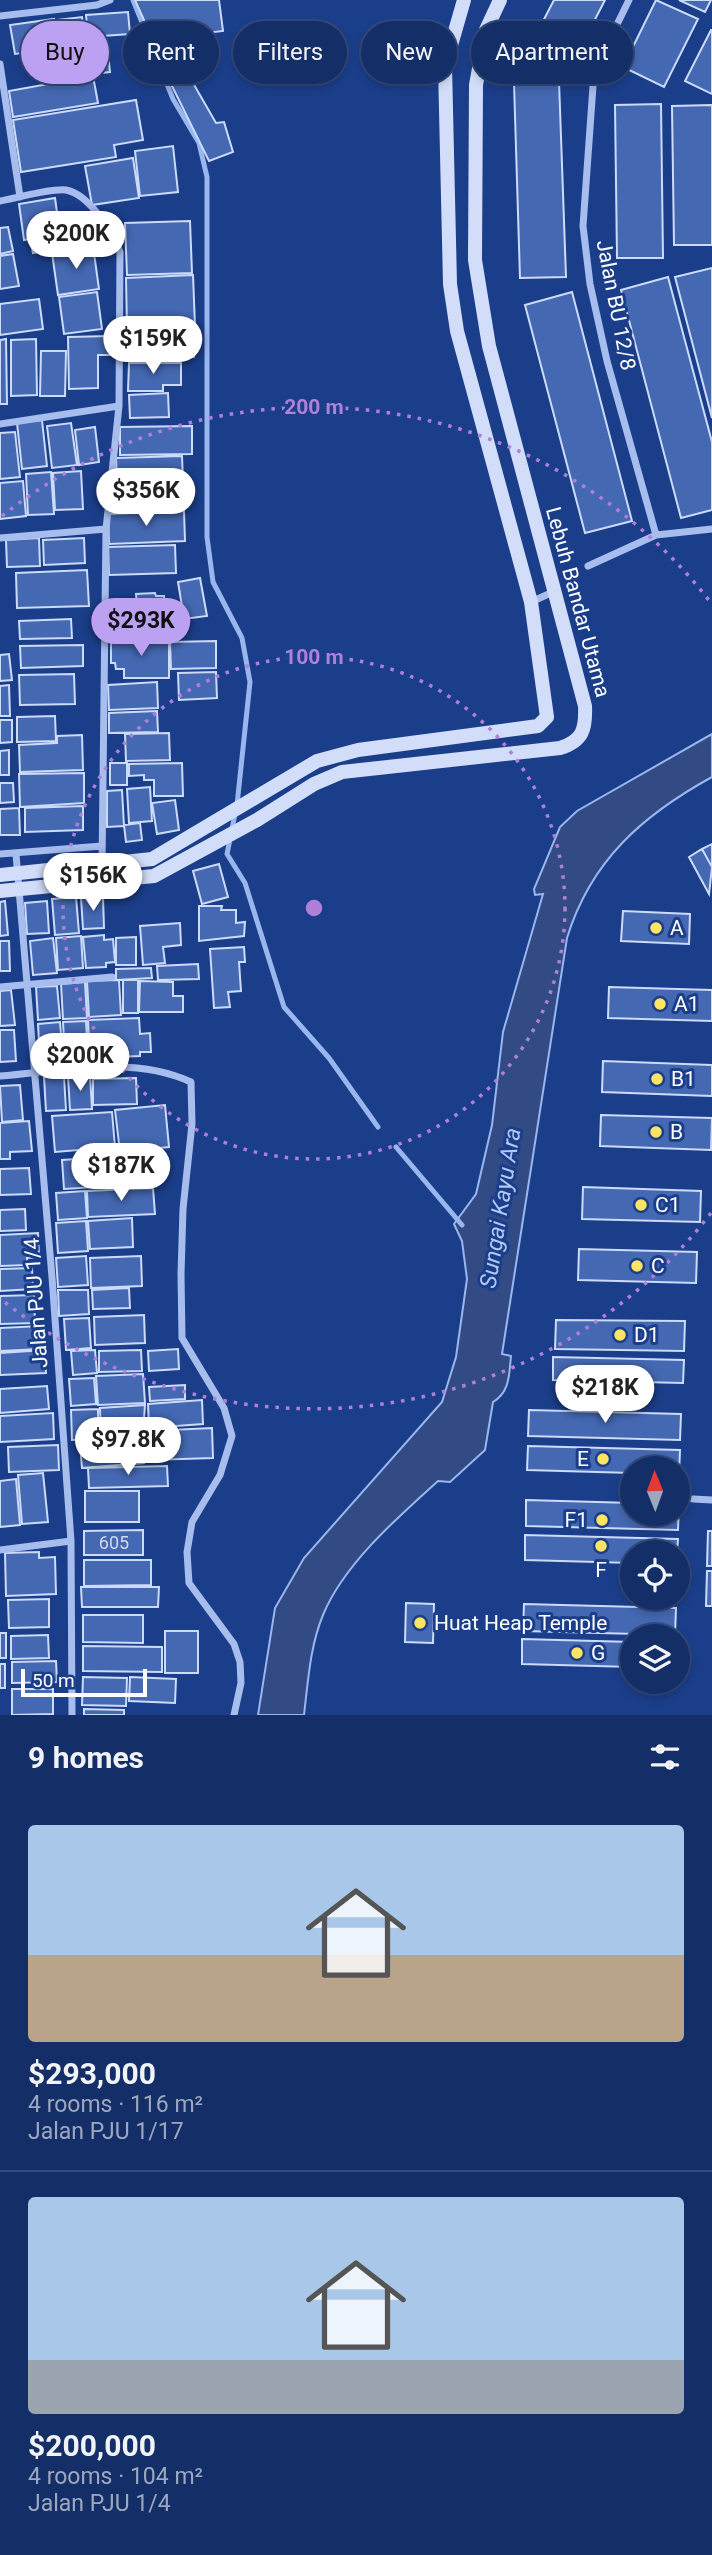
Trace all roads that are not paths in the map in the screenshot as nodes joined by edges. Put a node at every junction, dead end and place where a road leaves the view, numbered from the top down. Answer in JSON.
{"nodes":[{"id":1,"x":110,"y":0,"type":"edge"},
{"id":2,"x":464,"y":0,"type":"edge"},
{"id":3,"x":500,"y":0,"type":"edge"},
{"id":4,"x":629,"y":0,"type":"edge"},
{"id":5,"x":0,"y":16,"type":"edge"},
{"id":6,"x":0,"y":64,"type":"edge"},
{"id":7,"x":20,"y":197,"type":"junction"},
{"id":8,"x":0,"y":201,"type":"edge"},
{"id":9,"x":119,"y":406,"type":"junction"},
{"id":10,"x":0,"y":424,"type":"edge"},
{"id":11,"x":106,"y":529,"type":"junction"},
{"id":12,"x":712,"y":529,"type":"edge"},
{"id":13,"x":656,"y":535,"type":"junction"},
{"id":14,"x":0,"y":538,"type":"edge"},
{"id":15,"x":588,"y":566,"type":"dead end"},
{"id":16,"x":553,"y":592,"type":"junction"},
{"id":17,"x":531,"y":602,"type":"junction"},
{"id":18,"x":406,"y":744,"type":"junction"},
{"id":19,"x":407,"y":765,"type":"junction"},
{"id":20,"x":178,"y":843,"type":"junction"},
{"id":21,"x":102,"y":846,"type":"junction"},
{"id":22,"x":16,"y":853,"type":"junction"},
{"id":23,"x":0,"y":854,"type":"edge"},
{"id":24,"x":187,"y":859,"type":"junction"},
{"id":25,"x":102,"y":865,"type":"junction"},
{"id":26,"x":17,"y":873,"type":"junction"},
{"id":27,"x":0,"y":875,"type":"edge"},
{"id":28,"x":18,"y":889,"type":"junction"},
{"id":29,"x":0,"y":891,"type":"edge"},
{"id":30,"x":112,"y":977,"type":"dead end"},
{"id":31,"x":27,"y":985,"type":"junction"},
{"id":32,"x":0,"y":987,"type":"edge"},
{"id":33,"x":36,"y":1073,"type":"junction"},
{"id":34,"x":0,"y":1076,"type":"edge"},
{"id":35,"x":693,"y":1499,"type":"dead end"},
{"id":36,"x":712,"y":1500,"type":"edge"},
{"id":37,"x":71,"y":1541,"type":"junction"},
{"id":38,"x":0,"y":1550,"type":"edge"},
{"id":39,"x":72,"y":1715,"type":"edge"},
{"id":40,"x":234,"y":1715,"type":"edge"}],
"edges":[{"from":1,"to":5,"type":"street"},
{"from":2,"to":17,"type":"main road"},
{"from":3,"to":16,"type":"main road","name":"Lebuh Bandar Utama"},
{"from":4,"to":13,"type":"street","name":"Jalan BU 12/8"},
{"from":6,"to":7,"type":"street"},
{"from":7,"to":8,"type":"street"},
{"from":7,"to":9,"type":"street"},
{"from":9,"to":10,"type":"street"},
{"from":9,"to":11,"type":"street"},
{"from":11,"to":14,"type":"street"},
{"from":11,"to":21,"type":"street"},
{"from":12,"to":13,"type":"street"},
{"from":13,"to":15,"type":"street"},
{"from":16,"to":17,"type":"street"},
{"from":16,"to":19,"type":"main road","name":"Lebuh Bandar Utama"},
{"from":17,"to":18,"type":"main road"},
{"from":18,"to":19,"type":"main road"},
{"from":18,"to":20,"type":"main road"},
{"from":19,"to":24,"type":"main road","name":"Lebuh Bandar Utama"},
{"from":20,"to":24,"type":"main road"},
{"from":20,"to":25,"type":"main road"},
{"from":21,"to":22,"type":"street"},
{"from":21,"to":25,"type":"street"},
{"from":22,"to":23,"type":"street"},
{"from":22,"to":26,"type":"street","name":"Jalan PJU 1/4"},
{"from":24,"to":28,"type":"main road","name":"Lebuh Bandar Utama"},
{"from":25,"to":26,"type":"main road"},
{"from":26,"to":27,"type":"main road"},
{"from":26,"to":28,"type":"street","name":"Jalan PJU 1/4"},
{"from":28,"to":29,"type":"main road","name":"Lebuh Bandar Utama"},
{"from":28,"to":31,"type":"street","name":"Jalan PJU 1/4"},
{"from":30,"to":31,"type":"street"},
{"from":31,"to":32,"type":"street"},
{"from":31,"to":33,"type":"street","name":"Jalan PJU 1/4"},
{"from":33,"to":34,"type":"street"},
{"from":33,"to":37,"type":"street","name":"Jalan PJU 1/4"},
{"from":33,"to":40,"type":"street"},
{"from":35,"to":36,"type":"street"},
{"from":37,"to":38,"type":"street"},
{"from":37,"to":39,"type":"street","name":"Jalan PJU 1/4"}]}
